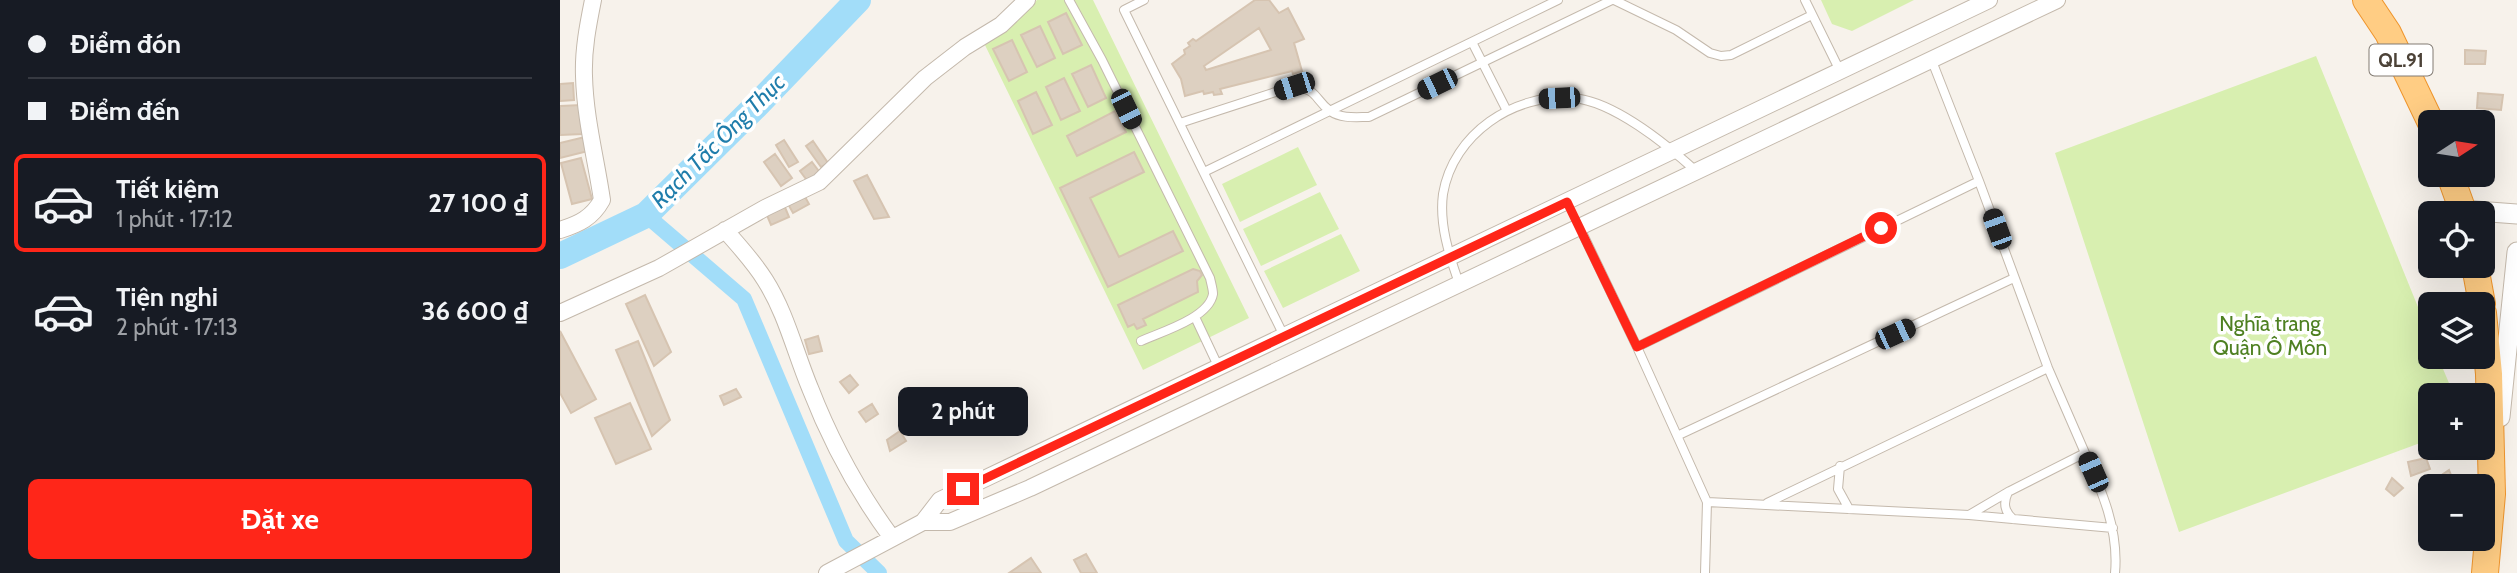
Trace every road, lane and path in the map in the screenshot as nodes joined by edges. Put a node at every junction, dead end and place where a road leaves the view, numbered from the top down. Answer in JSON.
{"nodes":[{"id":1,"x":593,"y":0,"type":"edge"},
{"id":2,"x":1027,"y":0,"type":"edge"},
{"id":3,"x":1069,"y":0,"type":"edge"},
{"id":4,"x":1144,"y":0,"type":"edge"},
{"id":5,"x":1558,"y":0,"type":"edge"},
{"id":6,"x":1613,"y":0,"type":"edge"},
{"id":7,"x":1805,"y":0,"type":"edge"},
{"id":8,"x":2057,"y":0,"type":"edge"},
{"id":9,"x":2366,"y":0,"type":"edge"},
{"id":10,"x":1984,"y":1,"type":"edge"},
{"id":11,"x":1812,"y":15,"type":"junction"},
{"id":12,"x":1919,"y":33,"type":"junction"},
{"id":13,"x":1472,"y":42,"type":"junction"},
{"id":14,"x":1932,"y":61,"type":"junction"},
{"id":15,"x":1482,"y":62,"type":"junction"},
{"id":16,"x":1840,"y":71,"type":"junction"},
{"id":17,"x":2425,"y":110,"type":"edge"},
{"id":18,"x":1330,"y":111,"type":"junction"},
{"id":19,"x":1507,"y":111,"type":"junction"},
{"id":20,"x":1180,"y":123,"type":"junction"},
{"id":21,"x":1673,"y":150,"type":"junction"},
{"id":22,"x":1696,"y":171,"type":"junction"},
{"id":23,"x":1204,"y":172,"type":"junction"},
{"id":24,"x":1979,"y":181,"type":"junction"},
{"id":25,"x":1567,"y":202,"type":"junction"},
{"id":26,"x":2495,"y":213,"type":"edge"},
{"id":27,"x":2517,"y":214,"type":"edge"},
{"id":28,"x":1579,"y":226,"type":"junction"},
{"id":29,"x":560,"y":230,"type":"edge"},
{"id":30,"x":722,"y":232,"type":"junction"},
{"id":31,"x":2517,"y":252,"type":"edge"},
{"id":32,"x":1450,"y":258,"type":"junction"},
{"id":33,"x":2014,"y":278,"type":"junction"},
{"id":34,"x":1459,"y":283,"type":"junction"},
{"id":35,"x":560,"y":313,"type":"edge"},
{"id":36,"x":1195,"y":317,"type":"junction"},
{"id":37,"x":1285,"y":338,"type":"junction"},
{"id":38,"x":1141,"y":341,"type":"dead end"},
{"id":39,"x":1637,"y":347,"type":"junction"},
{"id":40,"x":1219,"y":368,"type":"junction"},
{"id":41,"x":2048,"y":368,"type":"junction"},
{"id":42,"x":2489,"y":369,"type":"edge"},
{"id":43,"x":1230,"y":392,"type":"junction"},
{"id":44,"x":1679,"y":435,"type":"junction"},
{"id":45,"x":2085,"y":453,"type":"junction"},
{"id":46,"x":1840,"y":467,"type":"junction"},
{"id":47,"x":2491,"y":474,"type":"edge"},
{"id":48,"x":2494,"y":474,"type":"edge"},
{"id":49,"x":2007,"y":492,"type":"junction"},
{"id":50,"x":1707,"y":502,"type":"junction"},
{"id":51,"x":1766,"y":504,"type":"junction"},
{"id":52,"x":1850,"y":509,"type":"junction"},
{"id":53,"x":1969,"y":515,"type":"junction"},
{"id":54,"x":2013,"y":519,"type":"junction"},
{"id":55,"x":923,"y":522,"type":"junction"},
{"id":56,"x":2113,"y":528,"type":"junction"},
{"id":57,"x":888,"y":540,"type":"junction"},
{"id":58,"x":2487,"y":551,"type":"edge"},
{"id":59,"x":827,"y":573,"type":"edge"},
{"id":60,"x":1705,"y":573,"type":"edge"},
{"id":61,"x":2115,"y":573,"type":"edge"},
{"id":62,"x":2485,"y":573,"type":"edge"}],
"edges":[{"from":1,"to":29,"type":"street"},
{"from":2,"to":30,"type":"street"},
{"from":3,"to":36,"type":"lane"},
{"from":4,"to":20,"type":"lane"},
{"from":5,"to":13,"type":"lane"},
{"from":6,"to":11,"type":"lane"},
{"from":6,"to":15,"type":"lane"},
{"from":7,"to":11,"type":"lane"},
{"from":8,"to":14,"type":"street"},
{"from":9,"to":17,"type":"highway","number":"QL.91"},
{"from":10,"to":12,"type":"street"},
{"from":11,"to":16,"type":"lane"},
{"from":12,"to":14,"type":"street"},
{"from":12,"to":16,"type":"street"},
{"from":13,"to":15,"type":"lane"},
{"from":13,"to":18,"type":"lane"},
{"from":14,"to":22,"type":"street"},
{"from":14,"to":24,"type":"lane"},
{"from":15,"to":18,"type":"lane"},
{"from":15,"to":19,"type":"lane"},
{"from":16,"to":21,"type":"street"},
{"from":18,"to":20,"type":"lane"},
{"from":18,"to":23,"type":"lane"},
{"from":19,"to":21,"type":"lane"},
{"from":19,"to":32,"type":"lane"},
{"from":20,"to":23,"type":"lane"},
{"from":21,"to":22,"type":"lane"},
{"from":21,"to":25,"type":"street"},
{"from":22,"to":28,"type":"street"},
{"from":23,"to":37,"type":"lane"},
{"from":24,"to":33,"type":"lane"},
{"from":24,"to":39,"type":"lane"},
{"from":25,"to":28,"type":"street"},
{"from":25,"to":32,"type":"street"},
{"from":26,"to":27,"type":"street"},
{"from":28,"to":34,"type":"street"},
{"from":28,"to":39,"type":"lane"},
{"from":30,"to":35,"type":"street"},
{"from":30,"to":57,"type":"street"},
{"from":31,"to":48,"type":"street"},
{"from":32,"to":34,"type":"lane"},
{"from":32,"to":37,"type":"street"},
{"from":33,"to":41,"type":"lane"},
{"from":33,"to":44,"type":"lane"},
{"from":34,"to":43,"type":"street"},
{"from":36,"to":38,"type":"lane"},
{"from":36,"to":40,"type":"lane"},
{"from":37,"to":40,"type":"street"},
{"from":39,"to":44,"type":"lane"},
{"from":40,"to":43,"type":"street"},
{"from":40,"to":55,"type":"street"},
{"from":41,"to":45,"type":"lane"},
{"from":41,"to":46,"type":"lane"},
{"from":42,"to":47,"type":"highway"},
{"from":43,"to":55,"type":"street"},
{"from":44,"to":50,"type":"lane"},
{"from":45,"to":49,"type":"lane"},
{"from":45,"to":56,"type":"lane"},
{"from":46,"to":51,"type":"lane"},
{"from":46,"to":52,"type":"lane"},
{"from":49,"to":53,"type":"lane"},
{"from":49,"to":54,"type":"lane"},
{"from":50,"to":51,"type":"lane"},
{"from":50,"to":60,"type":"lane"},
{"from":51,"to":52,"type":"lane"},
{"from":52,"to":53,"type":"lane"},
{"from":53,"to":54,"type":"lane"},
{"from":54,"to":56,"type":"lane"},
{"from":55,"to":57,"type":"street"},
{"from":56,"to":61,"type":"lane"},
{"from":57,"to":59,"type":"street"},
{"from":58,"to":62,"type":"highway"}]}
